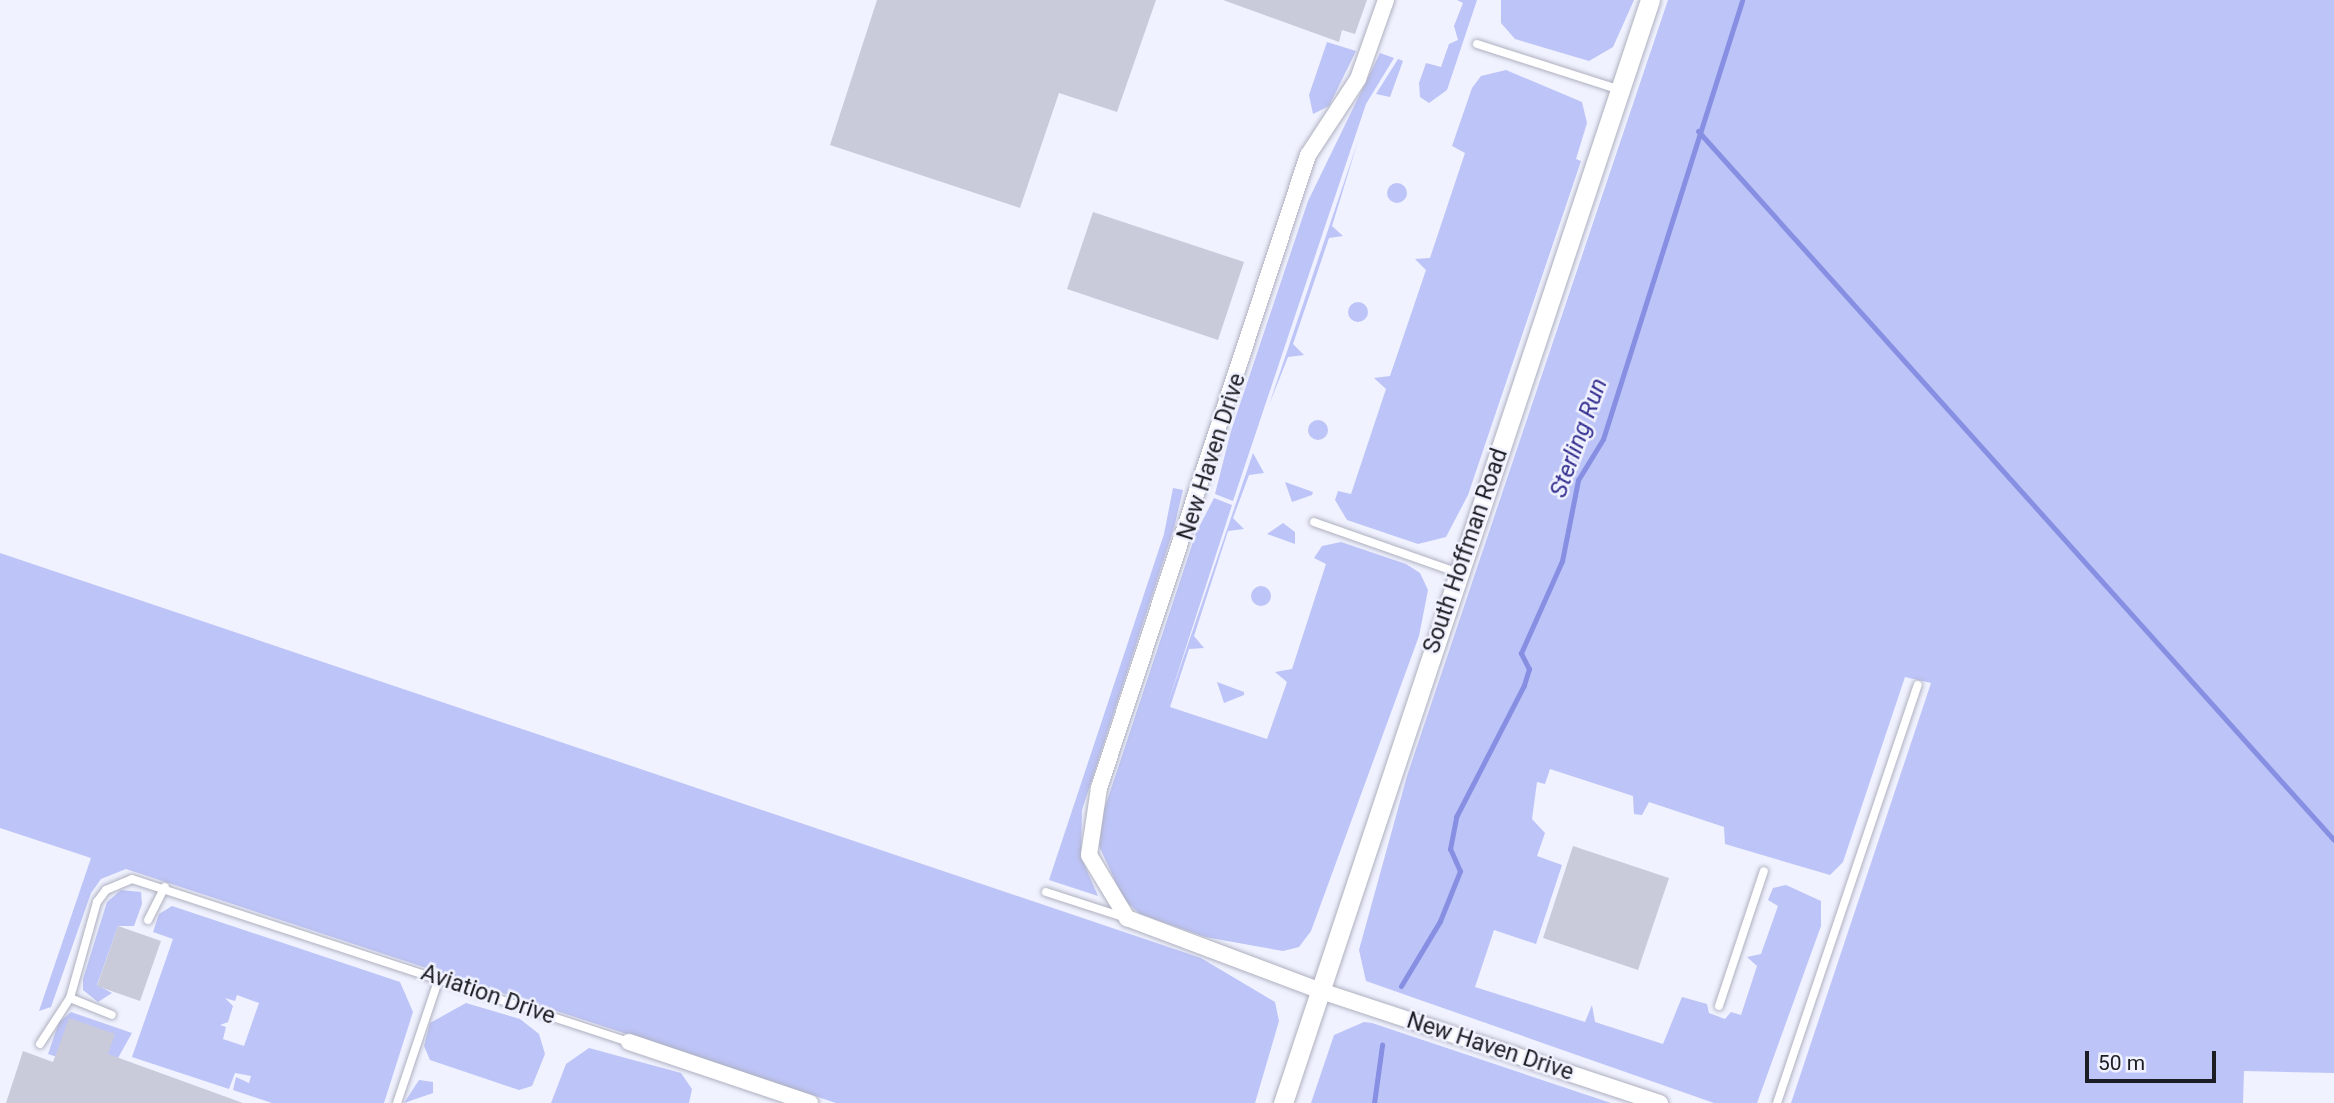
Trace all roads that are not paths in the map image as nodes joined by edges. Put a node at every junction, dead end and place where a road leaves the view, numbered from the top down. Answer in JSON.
{"nodes":[{"id":1,"x":1386,"y":0,"type":"edge"},
{"id":2,"x":1650,"y":0,"type":"edge"},
{"id":3,"x":1477,"y":44,"type":"dead end"},
{"id":4,"x":1617,"y":89,"type":"junction"},
{"id":5,"x":1314,"y":522,"type":"dead end"},
{"id":6,"x":1459,"y":573,"type":"junction"},
{"id":7,"x":1918,"y":685,"type":"dead end"},
{"id":8,"x":1763,"y":871,"type":"dead end"},
{"id":9,"x":165,"y":887,"type":"junction"},
{"id":10,"x":1046,"y":892,"type":"dead end"},
{"id":11,"x":1127,"y":918,"type":"junction"},
{"id":12,"x":148,"y":920,"type":"dead end"},
{"id":13,"x":439,"y":978,"type":"junction"},
{"id":14,"x":1321,"y":991,"type":"junction"},
{"id":15,"x":70,"y":998,"type":"junction"},
{"id":16,"x":1718,"y":1006,"type":"dead end"},
{"id":17,"x":112,"y":1014,"type":"dead end"},
{"id":18,"x":629,"y":1042,"type":"joint"},
{"id":19,"x":40,"y":1044,"type":"dead end"},
{"id":20,"x":397,"y":1103,"type":"edge"},
{"id":21,"x":810,"y":1103,"type":"edge"},
{"id":22,"x":1283,"y":1103,"type":"edge"},
{"id":23,"x":1660,"y":1103,"type":"edge"},
{"id":24,"x":1777,"y":1103,"type":"edge"}],
"edges":[{"from":1,"to":11,"type":"street","name":"New Haven Drive"},
{"from":2,"to":4,"type":"street","name":"South Hoffman Road"},
{"from":3,"to":4,"type":"lane"},
{"from":4,"to":6,"type":"street","name":"South Hoffman Road"},
{"from":5,"to":6,"type":"lane"},
{"from":6,"to":14,"type":"street","name":"South Hoffman Road"},
{"from":7,"to":24,"type":"lane"},
{"from":8,"to":16,"type":"lane"},
{"from":9,"to":12,"type":"lane"},
{"from":9,"to":13,"type":"lane","name":"Aviation Drive"},
{"from":9,"to":15,"type":"lane","name":"Aviation Drive"},
{"from":10,"to":11,"type":"lane"},
{"from":11,"to":14,"type":"street","name":"New Haven Drive"},
{"from":13,"to":18,"type":"lane","name":"Aviation Drive"},
{"from":13,"to":20,"type":"lane"},
{"from":14,"to":22,"type":"street","name":"South Hoffman Road"},
{"from":14,"to":23,"type":"street","name":"New Haven Drive"},
{"from":15,"to":17,"type":"lane"},
{"from":15,"to":19,"type":"lane","name":"Aviation Drive"},
{"from":18,"to":21,"type":"street","name":"Aviation Drive"}]}
